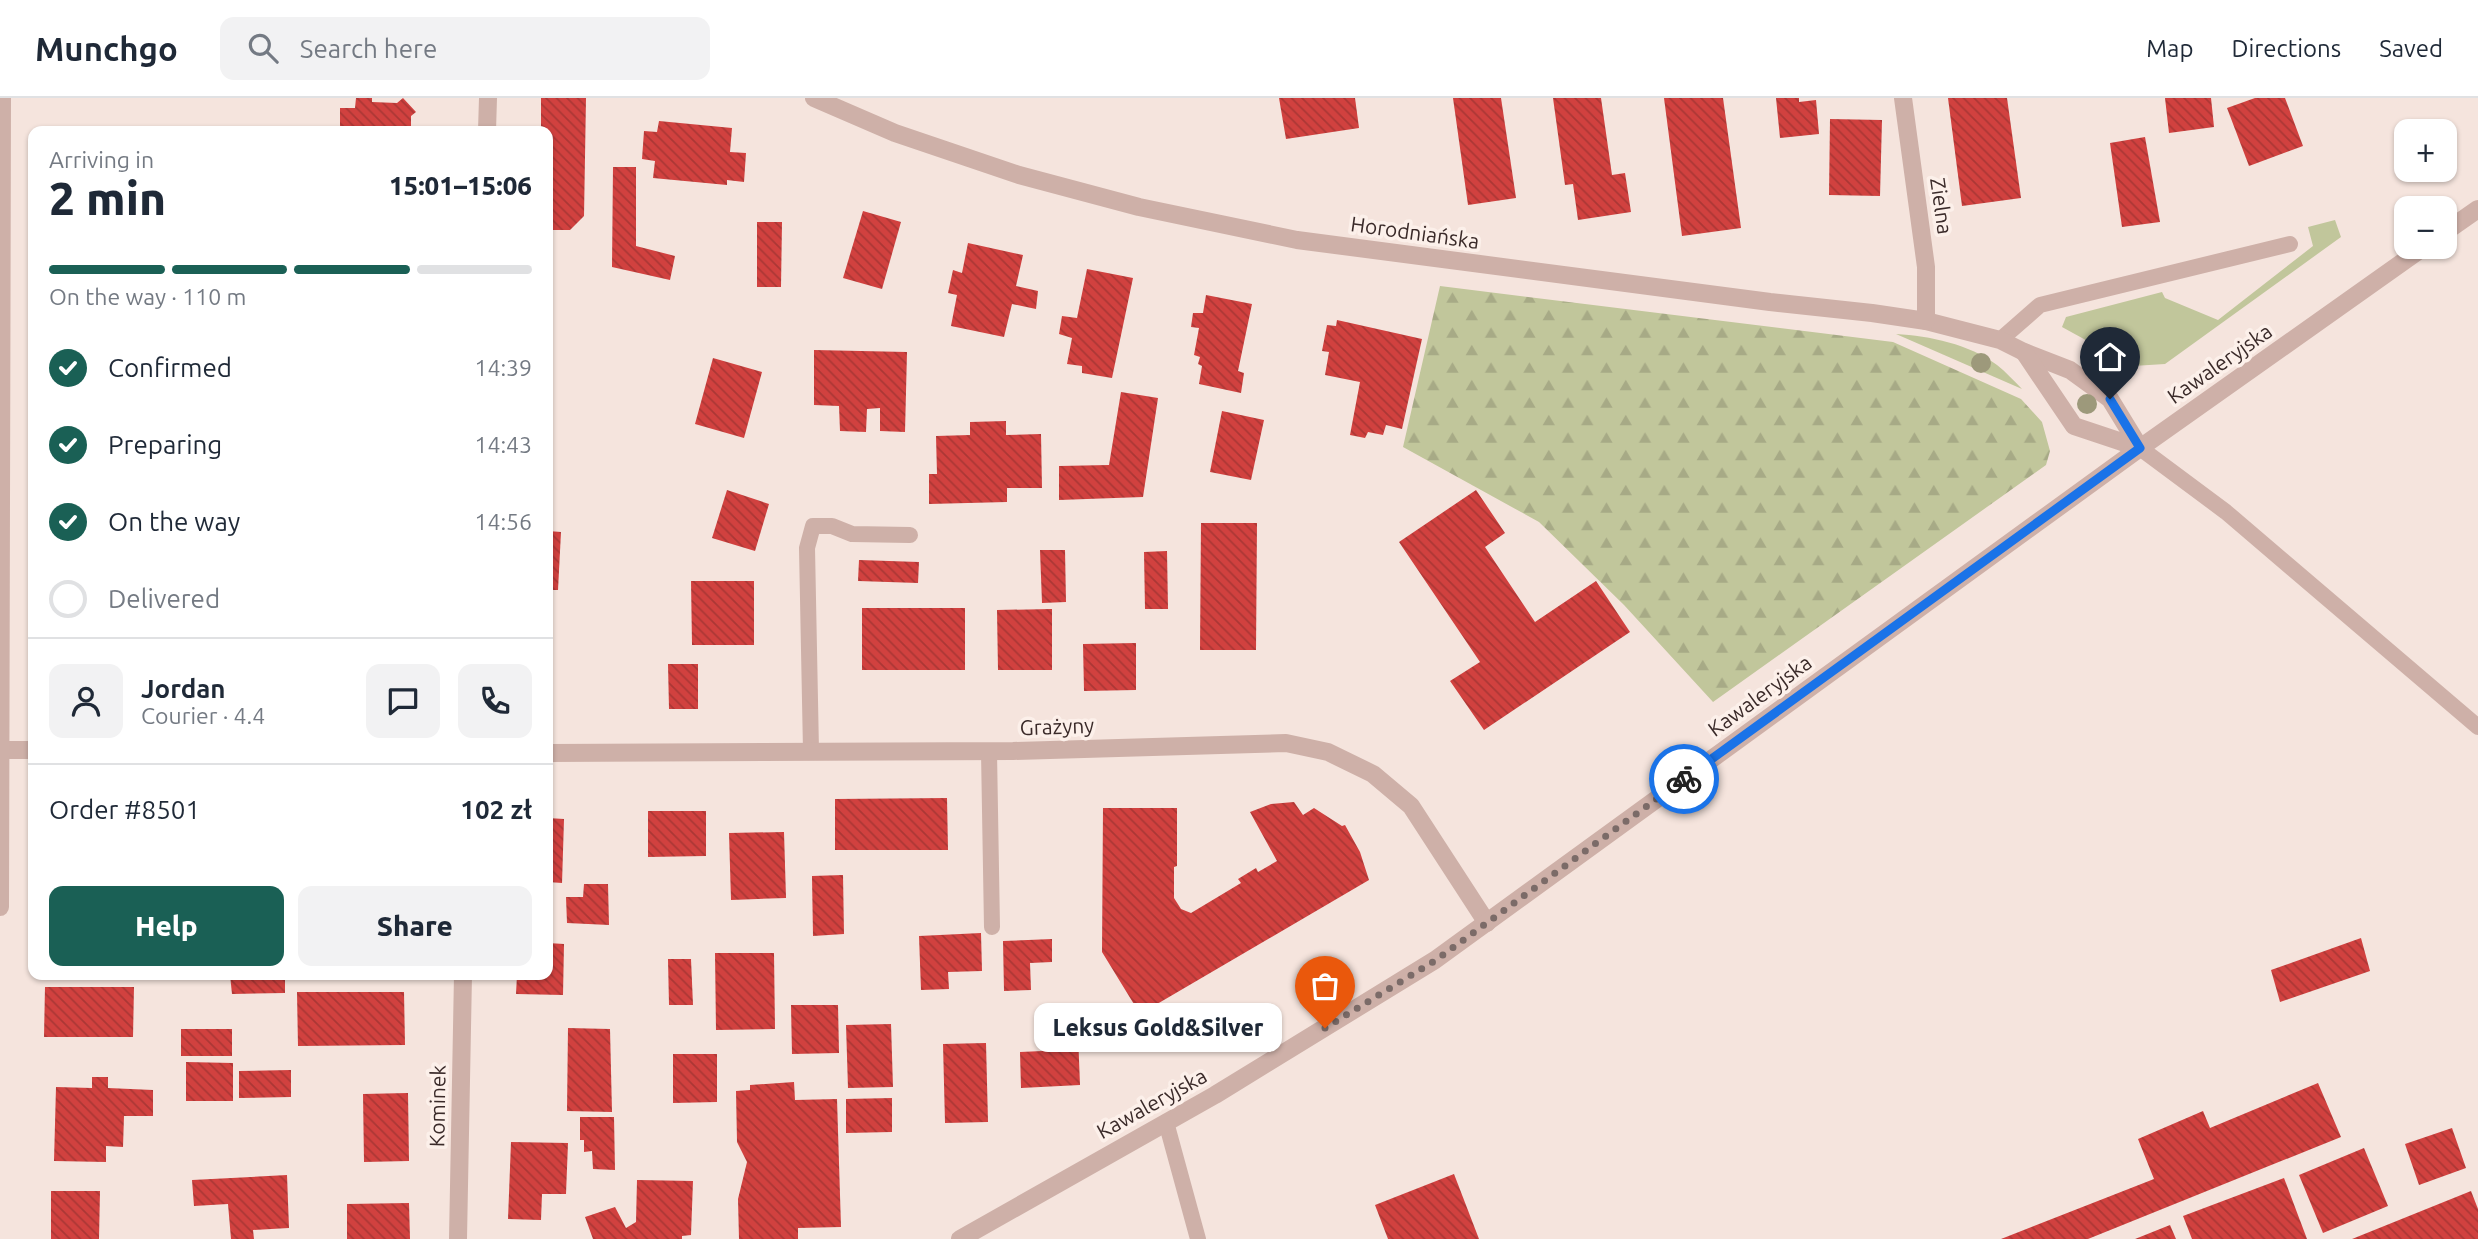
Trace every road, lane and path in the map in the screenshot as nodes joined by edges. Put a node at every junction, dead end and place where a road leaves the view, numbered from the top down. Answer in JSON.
{"nodes":[{"id":1,"x":2,"y":98,"type":"edge"},
{"id":2,"x":488,"y":98,"type":"edge"},
{"id":3,"x":814,"y":98,"type":"edge"},
{"id":4,"x":1903,"y":98,"type":"edge"},
{"id":5,"x":488,"y":126,"type":"edge"},
{"id":6,"x":2478,"y":209,"type":"edge"},
{"id":7,"x":2457,"y":224,"type":"edge"},
{"id":8,"x":0,"y":229,"type":"edge"},
{"id":9,"x":2290,"y":244,"type":"dead end"},
{"id":10,"x":2407,"y":259,"type":"edge"},
{"id":11,"x":1926,"y":321,"type":"junction"},
{"id":12,"x":2000,"y":340,"type":"junction"},
{"id":13,"x":2024,"y":352,"type":"junction"},
{"id":14,"x":2140,"y":448,"type":"junction"},
{"id":15,"x":910,"y":535,"type":"dead end"},
{"id":16,"x":2478,"y":727,"type":"edge"},
{"id":17,"x":0,"y":750,"type":"edge"},
{"id":18,"x":28,"y":750,"type":"edge"},
{"id":19,"x":811,"y":751,"type":"junction"},
{"id":20,"x":989,"y":752,"type":"junction"},
{"id":21,"x":553,"y":753,"type":"edge"},
{"id":22,"x":0,"y":907,"type":"edge"},
{"id":23,"x":1487,"y":923,"type":"junction"},
{"id":24,"x":992,"y":927,"type":"dead end"},
{"id":25,"x":463,"y":980,"type":"edge"},
{"id":26,"x":1166,"y":1122,"type":"junction"},
{"id":27,"x":458,"y":1239,"type":"edge"},
{"id":28,"x":960,"y":1239,"type":"edge"},
{"id":29,"x":1198,"y":1239,"type":"edge"}],
"edges":[{"from":1,"to":8,"type":"street"},
{"from":2,"to":5,"type":"street"},
{"from":3,"to":11,"type":"street","name":"Horodniańska"},
{"from":4,"to":11,"type":"street","name":"Zielna"},
{"from":6,"to":7,"type":"street"},
{"from":8,"to":17,"type":"street"},
{"from":9,"to":12,"type":"lane"},
{"from":10,"to":14,"type":"street","name":"Kawaleryjska"},
{"from":11,"to":12,"type":"street","name":"Horodniańska"},
{"from":12,"to":13,"type":"street","name":"Horodniańska"},
{"from":13,"to":14,"type":"street","name":"Horodniańska"},
{"from":13,"to":14,"type":"street","name":"Horodniańska"},
{"from":14,"to":16,"type":"lane"},
{"from":14,"to":23,"type":"street","name":"Kawaleryjska"},
{"from":15,"to":19,"type":"lane"},
{"from":17,"to":18,"type":"street"},
{"from":17,"to":22,"type":"street"},
{"from":19,"to":20,"type":"street","name":"Grażyny"},
{"from":19,"to":21,"type":"street","name":"Grażyny"},
{"from":20,"to":23,"type":"street","name":"Grażyny"},
{"from":20,"to":24,"type":"lane"},
{"from":23,"to":26,"type":"street","name":"Kawaleryjska"},
{"from":25,"to":27,"type":"street","name":"Kominek"},
{"from":26,"to":28,"type":"street","name":"Kawaleryjska"},
{"from":26,"to":29,"type":"lane"}]}
